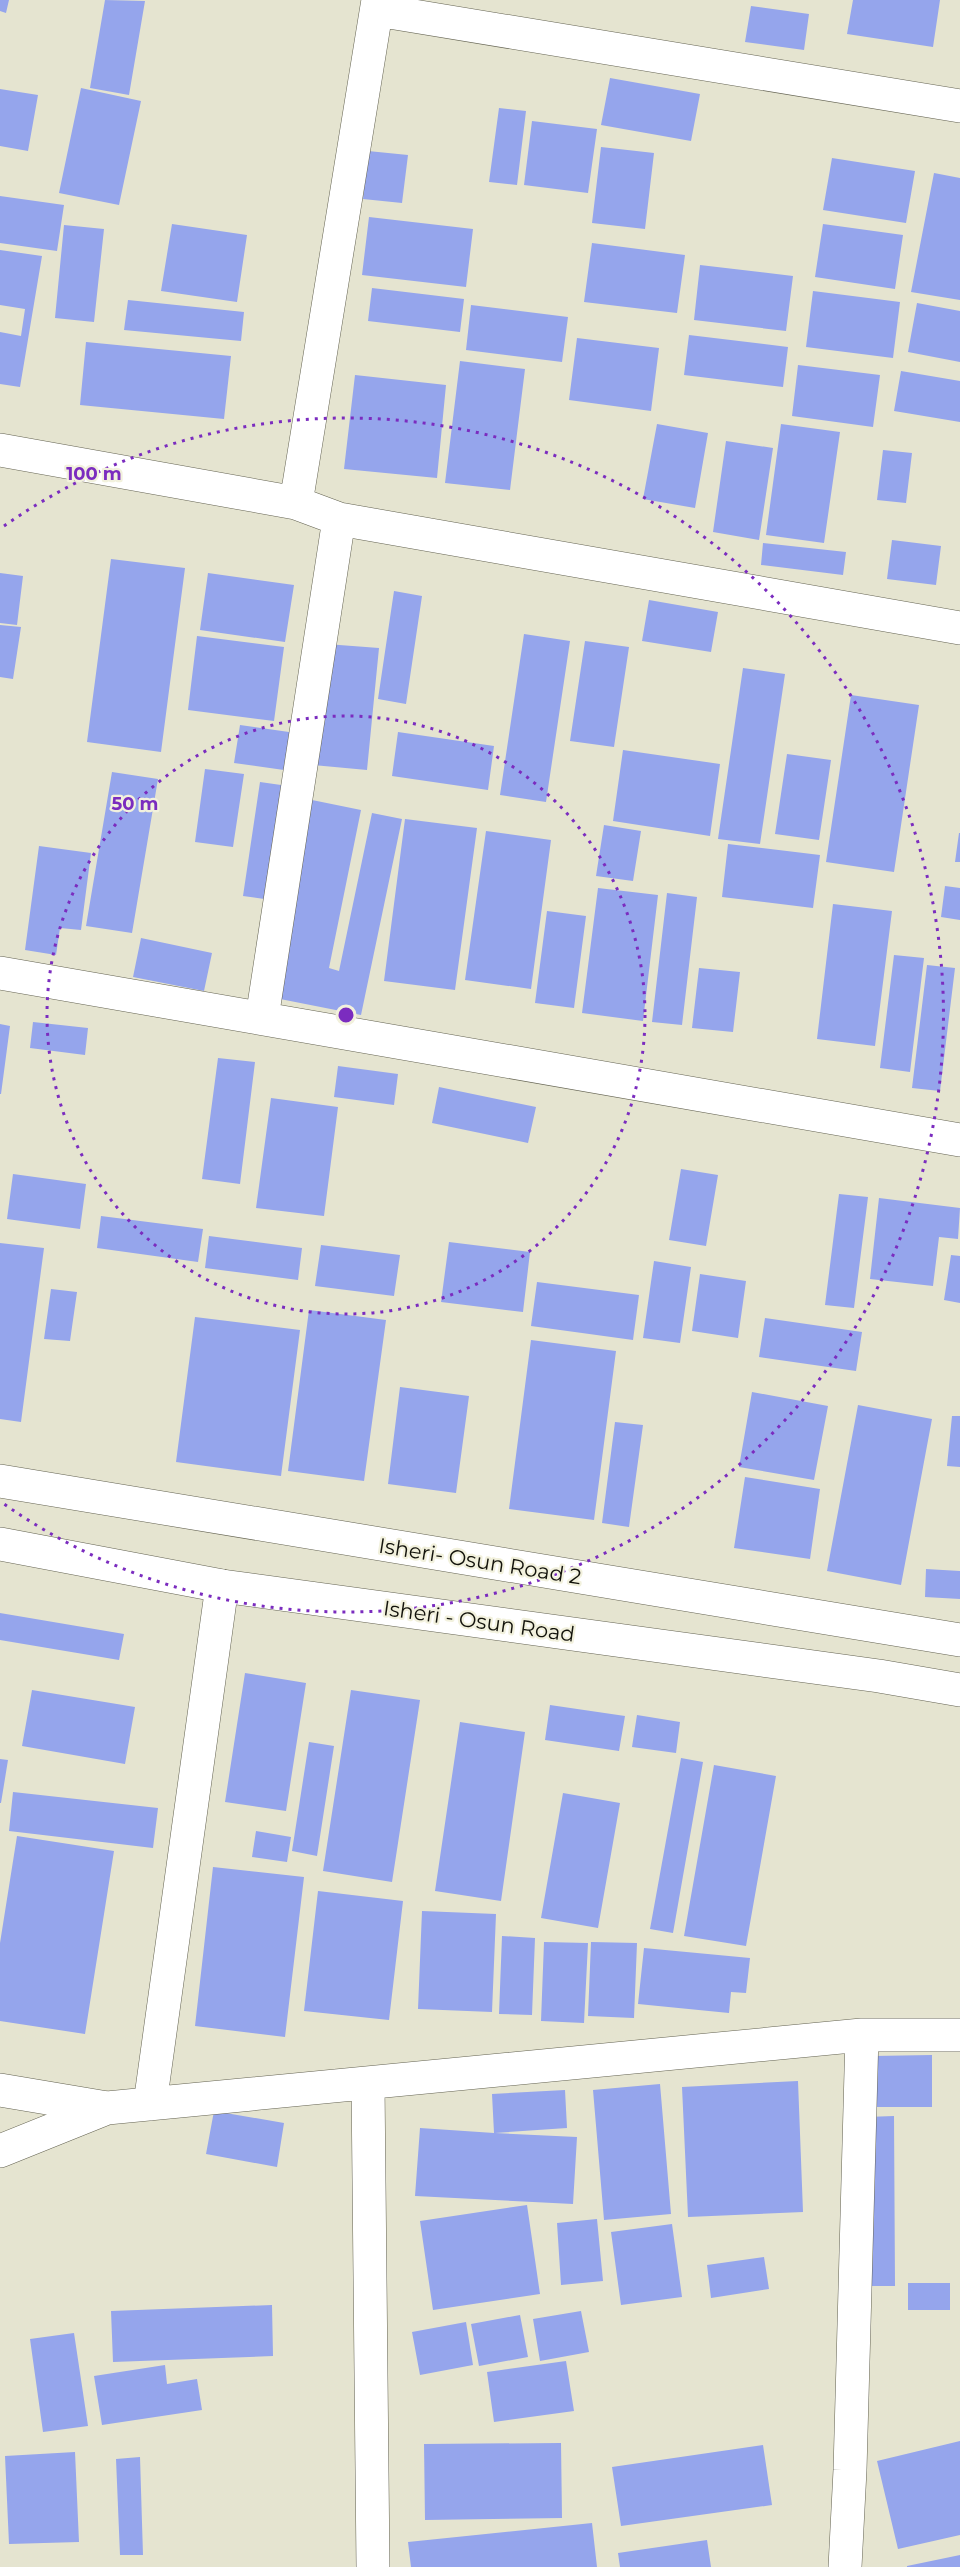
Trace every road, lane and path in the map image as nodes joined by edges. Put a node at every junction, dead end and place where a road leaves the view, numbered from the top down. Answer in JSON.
{"nodes":[{"id":1,"x":378,"y":5,"type":"edge"},
{"id":2,"x":960,"y":106,"type":"edge"},
{"id":3,"x":0,"y":450,"type":"edge"},
{"id":4,"x":297,"y":503,"type":"junction"},
{"id":5,"x":339,"y":519,"type":"junction"},
{"id":6,"x":960,"y":628,"type":"edge"},
{"id":7,"x":0,"y":973,"type":"edge"},
{"id":8,"x":262,"y":1018,"type":"junction"},
{"id":9,"x":960,"y":1140,"type":"edge"},
{"id":10,"x":0,"y":1481,"type":"edge"},
{"id":11,"x":0,"y":1544,"type":"edge"},
{"id":12,"x":222,"y":1586,"type":"junction"},
{"id":13,"x":960,"y":1640,"type":"edge"},
{"id":14,"x":960,"y":1690,"type":"edge"},
{"id":15,"x":862,"y":2035,"type":"junction"},
{"id":16,"x":960,"y":2035,"type":"edge"},
{"id":17,"x":368,"y":2084,"type":"junction"},
{"id":18,"x":0,"y":2090,"type":"edge"},
{"id":19,"x":150,"y":2104,"type":"junction"},
{"id":20,"x":106,"y":2108,"type":"junction"},
{"id":21,"x":0,"y":2151,"type":"edge"},
{"id":22,"x":373,"y":2567,"type":"edge"},
{"id":23,"x":844,"y":2567,"type":"edge"}],
"edges":[{"from":1,"to":2,"type":"street"},
{"from":1,"to":4,"type":"street"},
{"from":3,"to":4,"type":"street"},
{"from":4,"to":5,"type":"street"},
{"from":5,"to":6,"type":"street"},
{"from":5,"to":8,"type":"street"},
{"from":7,"to":8,"type":"street"},
{"from":8,"to":9,"type":"street"},
{"from":10,"to":13,"type":"street","name":"Isheri- Osun Road 2"},
{"from":11,"to":12,"type":"street","name":"Isheri - Osun Road"},
{"from":12,"to":14,"type":"street","name":"Isheri - Osun Road"},
{"from":12,"to":19,"type":"street"},
{"from":15,"to":16,"type":"street"},
{"from":15,"to":17,"type":"street"},
{"from":15,"to":23,"type":"street"},
{"from":17,"to":19,"type":"street"},
{"from":17,"to":22,"type":"street"},
{"from":18,"to":20,"type":"street"},
{"from":19,"to":20,"type":"street"},
{"from":20,"to":21,"type":"street"}]}
